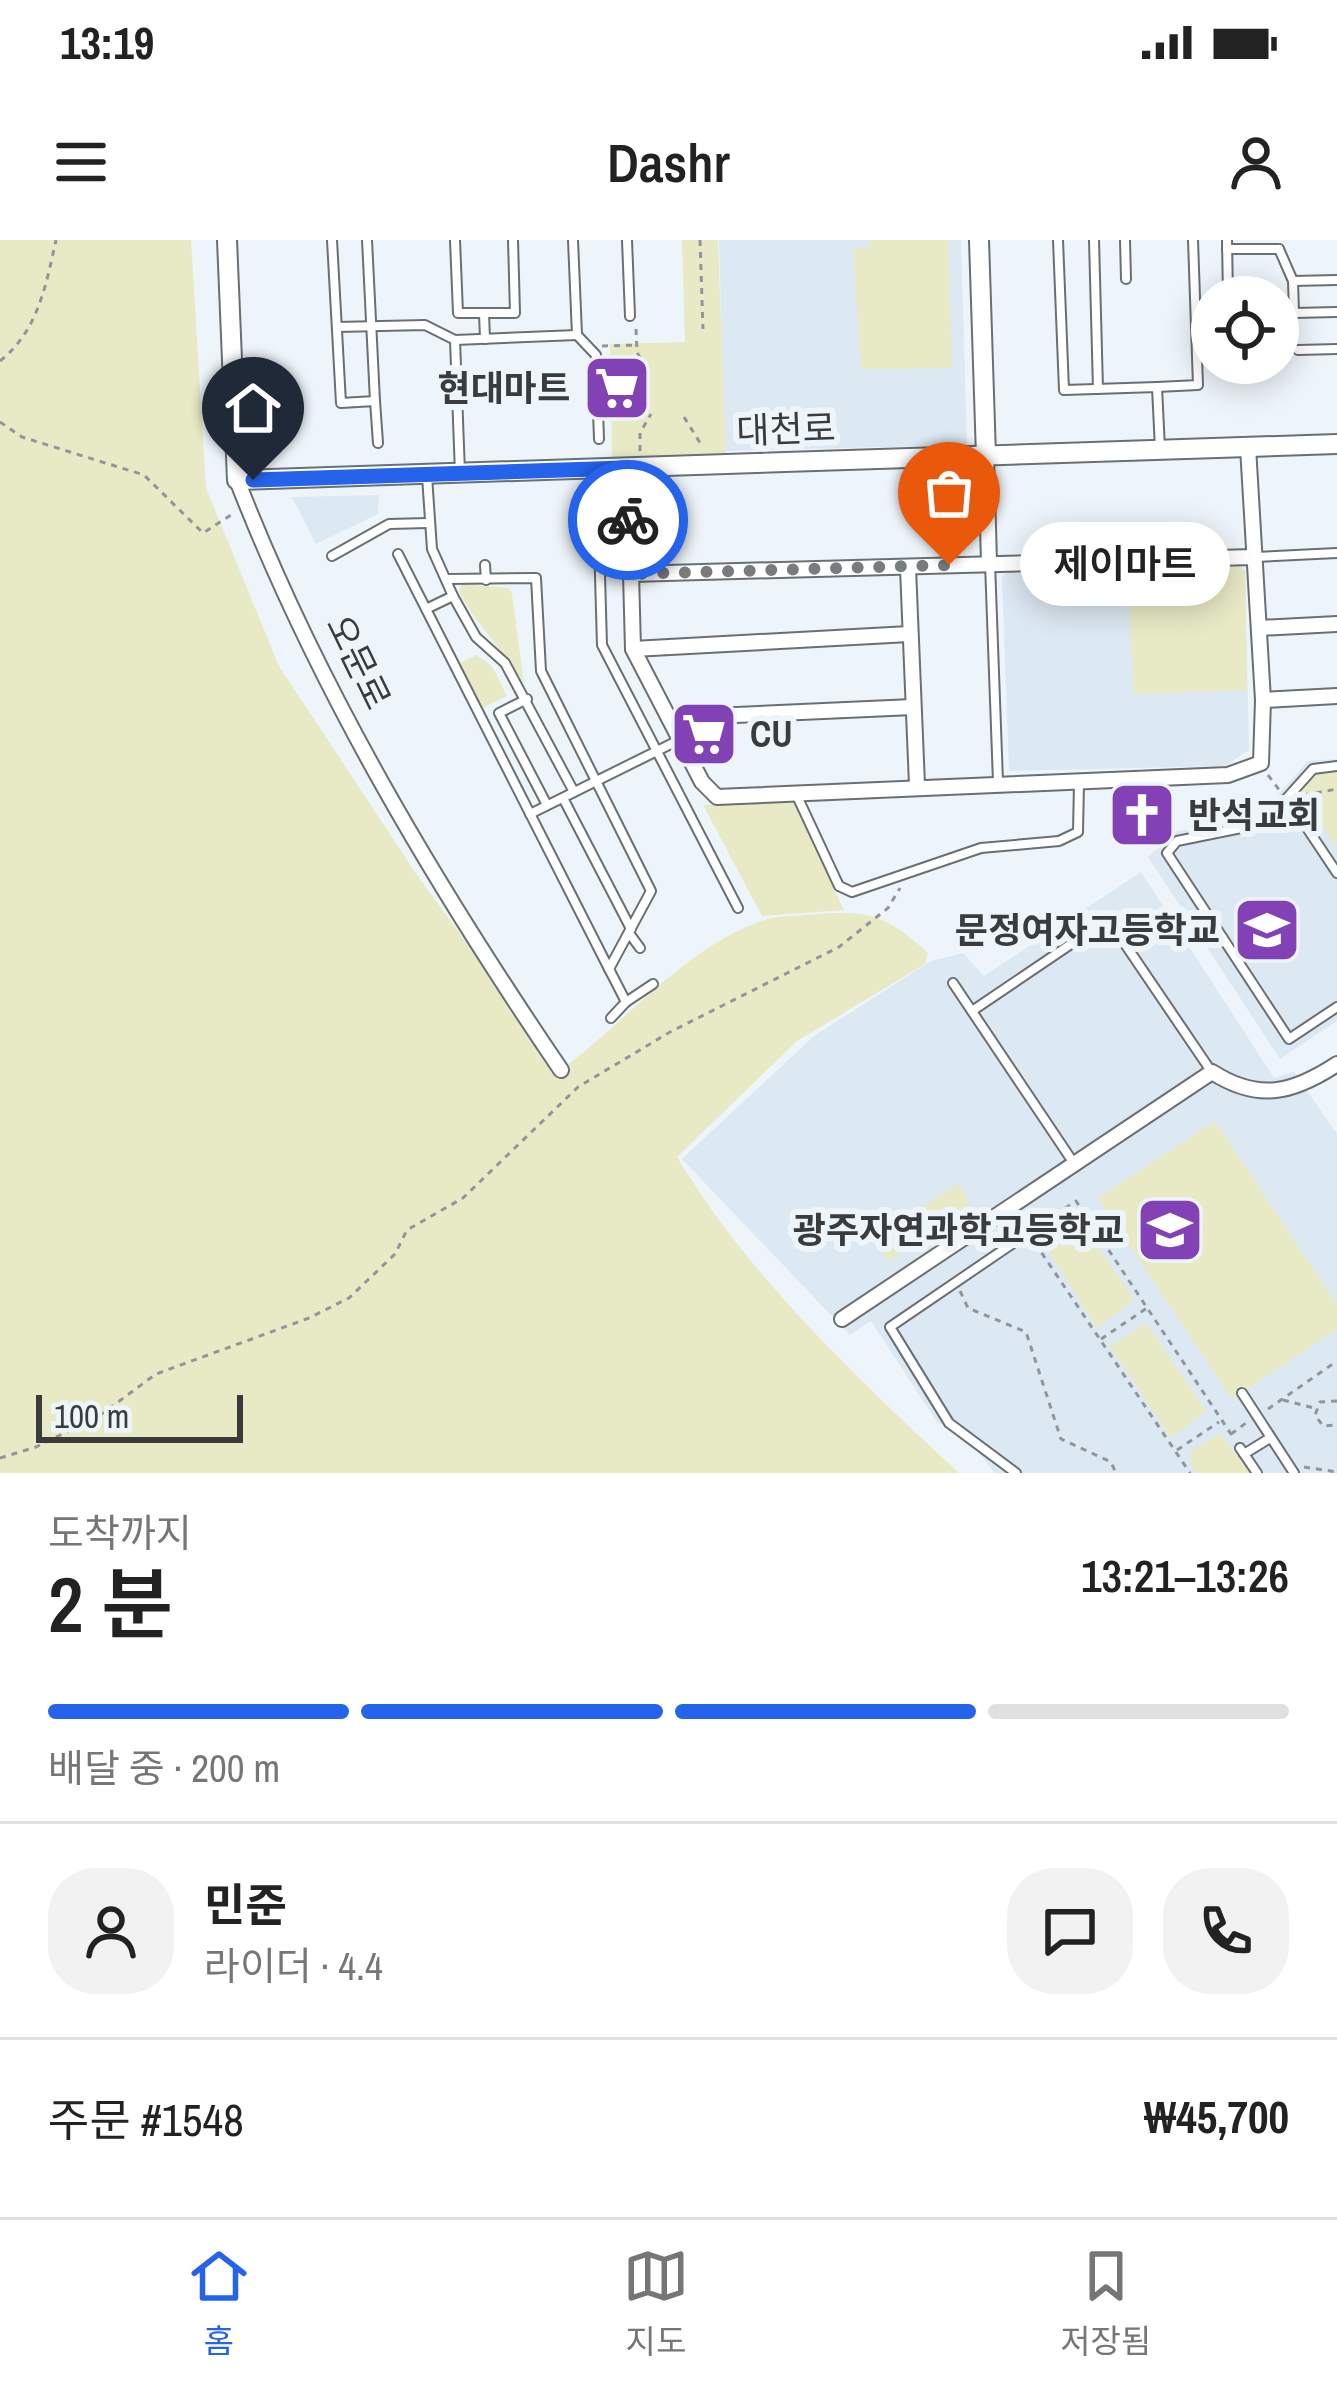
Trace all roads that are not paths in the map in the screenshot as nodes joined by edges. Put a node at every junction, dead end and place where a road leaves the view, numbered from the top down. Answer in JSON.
{"nodes":[{"id":1,"x":227,"y":240,"type":"edge"},
{"id":2,"x":332,"y":240,"type":"edge"},
{"id":3,"x":367,"y":240,"type":"edge"},
{"id":4,"x":455,"y":240,"type":"edge"},
{"id":5,"x":513,"y":240,"type":"edge"},
{"id":6,"x":572,"y":240,"type":"edge"},
{"id":7,"x":627,"y":240,"type":"edge"},
{"id":8,"x":979,"y":240,"type":"edge"},
{"id":9,"x":1058,"y":240,"type":"edge"},
{"id":10,"x":1094,"y":240,"type":"edge"},
{"id":11,"x":1125,"y":240,"type":"edge"},
{"id":12,"x":1193,"y":240,"type":"edge"},
{"id":13,"x":1227,"y":244,"type":"edge"},
{"id":14,"x":1282,"y":244,"type":"edge"},
{"id":15,"x":1228,"y":276,"type":"edge"},
{"id":16,"x":1292,"y":276,"type":"edge"},
{"id":17,"x":1126,"y":279,"type":"dead end"},
{"id":18,"x":1337,"y":280,"type":"edge"},
{"id":19,"x":1299,"y":281,"type":"edge"},
{"id":20,"x":1337,"y":312,"type":"edge"},
{"id":21,"x":484,"y":313,"type":"junction"},
{"id":22,"x":1299,"y":313,"type":"edge"},
{"id":23,"x":631,"y":316,"type":"dead end"},
{"id":24,"x":371,"y":326,"type":"junction"},
{"id":25,"x":337,"y":327,"type":"junction"},
{"id":26,"x":578,"y":335,"type":"junction"},
{"id":27,"x":485,"y":339,"type":"junction"},
{"id":28,"x":455,"y":340,"type":"junction"},
{"id":29,"x":1337,"y":349,"type":"edge"},
{"id":30,"x":1299,"y":350,"type":"edge"},
{"id":31,"x":1157,"y":387,"type":"junction"},
{"id":32,"x":1098,"y":388,"type":"junction"},
{"id":33,"x":375,"y":401,"type":"junction"},
{"id":34,"x":599,"y":439,"type":"dead end"},
{"id":35,"x":378,"y":443,"type":"dead end"},
{"id":36,"x":1337,"y":444,"type":"edge"},
{"id":37,"x":1248,"y":447,"type":"junction"},
{"id":38,"x":1160,"y":450,"type":"junction"},
{"id":39,"x":986,"y":456,"type":"junction"},
{"id":40,"x":633,"y":467,"type":"junction"},
{"id":41,"x":460,"y":473,"type":"junction"},
{"id":42,"x":427,"y":474,"type":"junction"},
{"id":43,"x":237,"y":480,"type":"junction"},
{"id":44,"x":598,"y":505,"type":"dead end"},
{"id":45,"x":428,"y":523,"type":"junction"},
{"id":46,"x":1337,"y":553,"type":"edge"},
{"id":47,"x":398,"y":554,"type":"dead end"},
{"id":48,"x":332,"y":556,"type":"dead end"},
{"id":49,"x":1253,"y":557,"type":"junction"},
{"id":50,"x":989,"y":562,"type":"junction"},
{"id":51,"x":485,"y":565,"type":"dead end"},
{"id":52,"x":908,"y":568,"type":"junction"},
{"id":53,"x":631,"y":574,"type":"junction"},
{"id":54,"x":449,"y":580,"type":"junction"},
{"id":55,"x":486,"y":580,"type":"junction"},
{"id":56,"x":453,"y":596,"type":"junction"},
{"id":57,"x":426,"y":609,"type":"junction"},
{"id":58,"x":1337,"y":624,"type":"edge"},
{"id":59,"x":1258,"y":628,"type":"junction"},
{"id":60,"x":909,"y":634,"type":"junction"},
{"id":61,"x":633,"y":649,"type":"junction"},
{"id":62,"x":1337,"y":696,"type":"edge"},
{"id":63,"x":526,"y":699,"type":"junction"},
{"id":64,"x":1263,"y":700,"type":"junction"},
{"id":65,"x":913,"y":707,"type":"junction"},
{"id":66,"x":669,"y":718,"type":"junction"},
{"id":67,"x":680,"y":739,"type":"junction"},
{"id":68,"x":656,"y":751,"type":"junction"},
{"id":69,"x":1337,"y":766,"type":"edge"},
{"id":70,"x":1079,"y":780,"type":"junction"},
{"id":71,"x":596,"y":781,"type":"junction"},
{"id":72,"x":998,"y":782,"type":"junction"},
{"id":73,"x":916,"y":785,"type":"junction"},
{"id":74,"x":574,"y":792,"type":"junction"},
{"id":75,"x":796,"y":794,"type":"junction"},
{"id":76,"x":563,"y":798,"type":"junction"},
{"id":77,"x":1287,"y":798,"type":"junction"},
{"id":78,"x":547,"y":806,"type":"junction"},
{"id":79,"x":530,"y":814,"type":"junction"},
{"id":80,"x":1334,"y":861,"type":"edge"},
{"id":81,"x":1337,"y":873,"type":"edge"},
{"id":82,"x":738,"y":908,"type":"dead end"},
{"id":83,"x":630,"y":931,"type":"junction"},
{"id":84,"x":640,"y":948,"type":"dead end"},
{"id":85,"x":609,"y":969,"type":"junction"},
{"id":86,"x":953,"y":983,"type":"dead end"},
{"id":87,"x":652,"y":984,"type":"dead end"},
{"id":88,"x":626,"y":1002,"type":"junction"},
{"id":89,"x":1337,"y":1007,"type":"edge"},
{"id":90,"x":972,"y":1011,"type":"junction"},
{"id":91,"x":611,"y":1018,"type":"dead end"},
{"id":92,"x":1337,"y":1064,"type":"edge"},
{"id":93,"x":561,"y":1070,"type":"dead end"},
{"id":94,"x":1211,"y":1072,"type":"junction"},
{"id":95,"x":1074,"y":1163,"type":"junction"},
{"id":96,"x":1028,"y":1233,"type":"road end"},
{"id":97,"x":842,"y":1319,"type":"dead end"},
{"id":98,"x":1242,"y":1393,"type":"dead end"},
{"id":99,"x":1270,"y":1438,"type":"junction"},
{"id":100,"x":1016,"y":1473,"type":"edge"},
{"id":101,"x":1257,"y":1473,"type":"edge"},
{"id":102,"x":1294,"y":1473,"type":"edge"}],
"edges":[{"from":1,"to":43,"type":"street","name":"오문로"},
{"from":2,"to":25,"type":"lane"},
{"from":3,"to":24,"type":"lane"},
{"from":4,"to":21,"type":"lane"},
{"from":5,"to":21,"type":"lane"},
{"from":6,"to":26,"type":"lane"},
{"from":7,"to":23,"type":"lane"},
{"from":8,"to":39,"type":"street"},
{"from":9,"to":32,"type":"lane"},
{"from":10,"to":32,"type":"lane"},
{"from":11,"to":17,"type":"lane"},
{"from":12,"to":31,"type":"lane"},
{"from":13,"to":14,"type":"lane"},
{"from":13,"to":15,"type":"lane"},
{"from":14,"to":16,"type":"lane"},
{"from":18,"to":19,"type":"lane"},
{"from":20,"to":22,"type":"lane"},
{"from":21,"to":27,"type":"lane"},
{"from":24,"to":25,"type":"lane"},
{"from":24,"to":28,"type":"lane"},
{"from":24,"to":33,"type":"lane"},
{"from":25,"to":33,"type":"lane"},
{"from":26,"to":27,"type":"lane"},
{"from":26,"to":34,"type":"lane"},
{"from":27,"to":28,"type":"lane"},
{"from":28,"to":41,"type":"lane"},
{"from":29,"to":30,"type":"lane"},
{"from":31,"to":32,"type":"lane"},
{"from":31,"to":38,"type":"lane"},
{"from":33,"to":35,"type":"lane"},
{"from":36,"to":37,"type":"street","name":"대천로"},
{"from":37,"to":38,"type":"street","name":"대천로"},
{"from":37,"to":49,"type":"street"},
{"from":38,"to":39,"type":"street","name":"대천로"},
{"from":39,"to":40,"type":"street","name":"대천로"},
{"from":39,"to":50,"type":"street"},
{"from":40,"to":41,"type":"street","name":"대천로"},
{"from":40,"to":53,"type":"lane"},
{"from":41,"to":42,"type":"street","name":"대천로"},
{"from":42,"to":43,"type":"street","name":"대천로"},
{"from":42,"to":45,"type":"lane"},
{"from":43,"to":93,"type":"street","name":"오문로"},
{"from":44,"to":68,"type":"lane"},
{"from":45,"to":48,"type":"lane"},
{"from":45,"to":54,"type":"lane"},
{"from":46,"to":49,"type":"lane"},
{"from":47,"to":57,"type":"lane"},
{"from":49,"to":50,"type":"street"},
{"from":49,"to":59,"type":"street"},
{"from":50,"to":52,"type":"street"},
{"from":50,"to":72,"type":"lane"},
{"from":51,"to":55,"type":"lane"},
{"from":52,"to":53,"type":"street"},
{"from":52,"to":60,"type":"street"},
{"from":53,"to":61,"type":"street"},
{"from":54,"to":55,"type":"lane"},
{"from":54,"to":56,"type":"lane"},
{"from":55,"to":71,"type":"lane"},
{"from":56,"to":57,"type":"lane"},
{"from":56,"to":63,"type":"lane"},
{"from":57,"to":79,"type":"lane"},
{"from":58,"to":59,"type":"street"},
{"from":59,"to":64,"type":"street"},
{"from":60,"to":61,"type":"street"},
{"from":60,"to":65,"type":"street"},
{"from":61,"to":66,"type":"street"},
{"from":62,"to":64,"type":"street"},
{"from":63,"to":74,"type":"lane"},
{"from":63,"to":78,"type":"lane"},
{"from":64,"to":70,"type":"street"},
{"from":65,"to":66,"type":"street"},
{"from":65,"to":73,"type":"street"},
{"from":66,"to":67,"type":"street"},
{"from":67,"to":68,"type":"lane"},
{"from":67,"to":75,"type":"street"},
{"from":68,"to":71,"type":"lane"},
{"from":68,"to":82,"type":"lane"},
{"from":69,"to":77,"type":"lane"},
{"from":70,"to":72,"type":"street"},
{"from":70,"to":75,"type":"lane"},
{"from":71,"to":74,"type":"lane"},
{"from":71,"to":83,"type":"lane"},
{"from":72,"to":73,"type":"street"},
{"from":73,"to":75,"type":"street"},
{"from":74,"to":76,"type":"lane"},
{"from":76,"to":78,"type":"lane"},
{"from":76,"to":83,"type":"lane"},
{"from":77,"to":80,"type":"lane"},
{"from":77,"to":89,"type":"lane"},
{"from":78,"to":79,"type":"lane"},
{"from":79,"to":85,"type":"lane"},
{"from":80,"to":81,"type":"lane"},
{"from":83,"to":84,"type":"lane"},
{"from":83,"to":85,"type":"lane"},
{"from":85,"to":88,"type":"lane"},
{"from":86,"to":90,"type":"lane"},
{"from":87,"to":88,"type":"lane"},
{"from":88,"to":91,"type":"lane"},
{"from":90,"to":94,"type":"lane"},
{"from":90,"to":95,"type":"lane"},
{"from":92,"to":94,"type":"street"},
{"from":94,"to":95,"type":"street"},
{"from":95,"to":97,"type":"street"},
{"from":96,"to":100,"type":"lane"},
{"from":98,"to":99,"type":"lane"},
{"from":99,"to":101,"type":"lane"},
{"from":99,"to":102,"type":"lane"}]}
